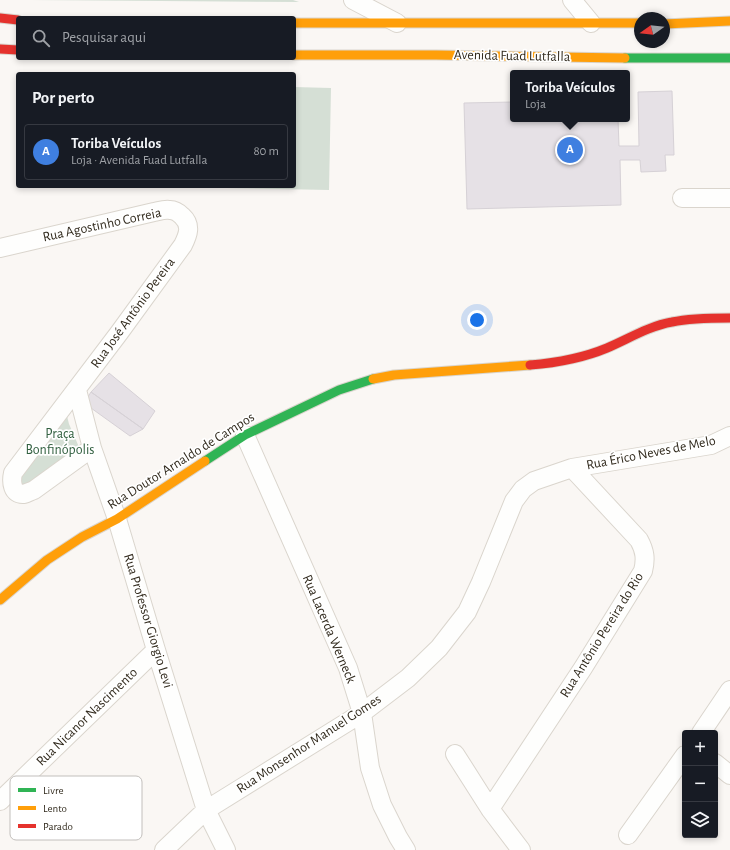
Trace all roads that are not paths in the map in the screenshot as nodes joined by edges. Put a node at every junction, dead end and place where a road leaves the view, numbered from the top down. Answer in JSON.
{"nodes":[{"id":1,"x":353,"y":0,"type":"edge"},
{"id":2,"x":572,"y":0,"type":"edge"},
{"id":3,"x":0,"y":18,"type":"edge"},
{"id":4,"x":16,"y":20,"type":"edge"},
{"id":5,"x":730,"y":21,"type":"edge"},
{"id":6,"x":397,"y":23,"type":"junction"},
{"id":7,"x":591,"y":23,"type":"junction"},
{"id":8,"x":296,"y":24,"type":"edge"},
{"id":9,"x":634,"y":24,"type":"edge"},
{"id":10,"x":670,"y":24,"type":"edge"},
{"id":11,"x":0,"y":49,"type":"edge"},
{"id":12,"x":16,"y":50,"type":"edge"},
{"id":13,"x":296,"y":55,"type":"edge"},
{"id":14,"x":730,"y":58,"type":"edge"},
{"id":15,"x":682,"y":198,"type":"dead end"},
{"id":16,"x":730,"y":198,"type":"edge"},
{"id":17,"x":188,"y":236,"type":"joint"},
{"id":18,"x":0,"y":248,"type":"edge"},
{"id":19,"x":730,"y":318,"type":"edge"},
{"id":20,"x":76,"y":390,"type":"junction"},
{"id":21,"x":245,"y":436,"type":"junction"},
{"id":22,"x":730,"y":436,"type":"edge"},
{"id":23,"x":92,"y":448,"type":"junction"},
{"id":24,"x":572,"y":468,"type":"junction"},
{"id":25,"x":117,"y":519,"type":"junction"},
{"id":26,"x":0,"y":600,"type":"edge"},
{"id":27,"x":156,"y":650,"type":"junction"},
{"id":28,"x":730,"y":690,"type":"edge"},
{"id":29,"x":362,"y":713,"type":"junction"},
{"id":30,"x":703,"y":730,"type":"edge"},
{"id":31,"x":455,"y":754,"type":"dead end"},
{"id":32,"x":682,"y":760,"type":"edge"},
{"id":33,"x":718,"y":765,"type":"edge"},
{"id":34,"x":730,"y":775,"type":"edge"},
{"id":35,"x":26,"y":776,"type":"edge"},
{"id":36,"x":10,"y":791,"type":"edge"},
{"id":37,"x":0,"y":801,"type":"edge"},
{"id":38,"x":490,"y":809,"type":"junction"},
{"id":39,"x":206,"y":810,"type":"junction"},
{"id":40,"x":628,"y":835,"type":"dead end"},
{"id":41,"x":164,"y":850,"type":"edge"},
{"id":42,"x":226,"y":850,"type":"edge"},
{"id":43,"x":406,"y":850,"type":"edge"},
{"id":44,"x":521,"y":850,"type":"edge"}],
"edges":[{"from":1,"to":6,"type":"street"},
{"from":2,"to":7,"type":"street"},
{"from":3,"to":4,"type":"main road"},
{"from":5,"to":10,"type":"main road"},
{"from":6,"to":7,"type":"main road"},
{"from":6,"to":8,"type":"main road"},
{"from":7,"to":9,"type":"main road"},
{"from":11,"to":12,"type":"main road"},
{"from":13,"to":14,"type":"main road","name":"Avenida Fuad Lutfalla"},
{"from":15,"to":16,"type":"street"},
{"from":17,"to":18,"type":"street","name":"Rua Agostinho Correia"},
{"from":17,"to":20,"type":"street","name":"Rua José Antônio Pereira"},
{"from":19,"to":21,"type":"main road","name":"Rua Doutor Arnaldo de Campos"},
{"from":20,"to":23,"type":"street","name":"Rua Professor Giorgio Levi"},
{"from":20,"to":23,"type":"street"},
{"from":21,"to":25,"type":"main road","name":"Rua Doutor Arnaldo de Campos"},
{"from":21,"to":29,"type":"street","name":"Rua Lacerda Werneck"},
{"from":22,"to":24,"type":"street","name":"Rua Érico Neves de Melo"},
{"from":23,"to":25,"type":"street","name":"Rua Professor Giorgio Levi"},
{"from":24,"to":29,"type":"street","name":"Rua Monsenhor Manuel Gomes"},
{"from":24,"to":38,"type":"street","name":"Rua Antônio Pereira do Rio"},
{"from":25,"to":26,"type":"main road","name":"Rua Doutor Arnaldo de Campos"},
{"from":25,"to":27,"type":"street","name":"Rua Professor Giorgio Levi"},
{"from":27,"to":35,"type":"street","name":"Rua Nicanor Nascimento"},
{"from":27,"to":39,"type":"street","name":"Rua Professor Giorgio Levi"},
{"from":28,"to":30,"type":"street"},
{"from":29,"to":39,"type":"street","name":"Rua Monsenhor Manuel Gomes"},
{"from":29,"to":43,"type":"street","name":"Rua Lacerda Werneck"},
{"from":31,"to":38,"type":"street"},
{"from":32,"to":40,"type":"street"},
{"from":33,"to":34,"type":"street"},
{"from":36,"to":37,"type":"street","name":"Rua Nicanor Nascimento"},
{"from":38,"to":44,"type":"street"},
{"from":39,"to":41,"type":"street","name":"Rua Monsenhor Manuel Gomes"},
{"from":39,"to":42,"type":"street","name":"Rua Professor Giorgio Levi"}]}
